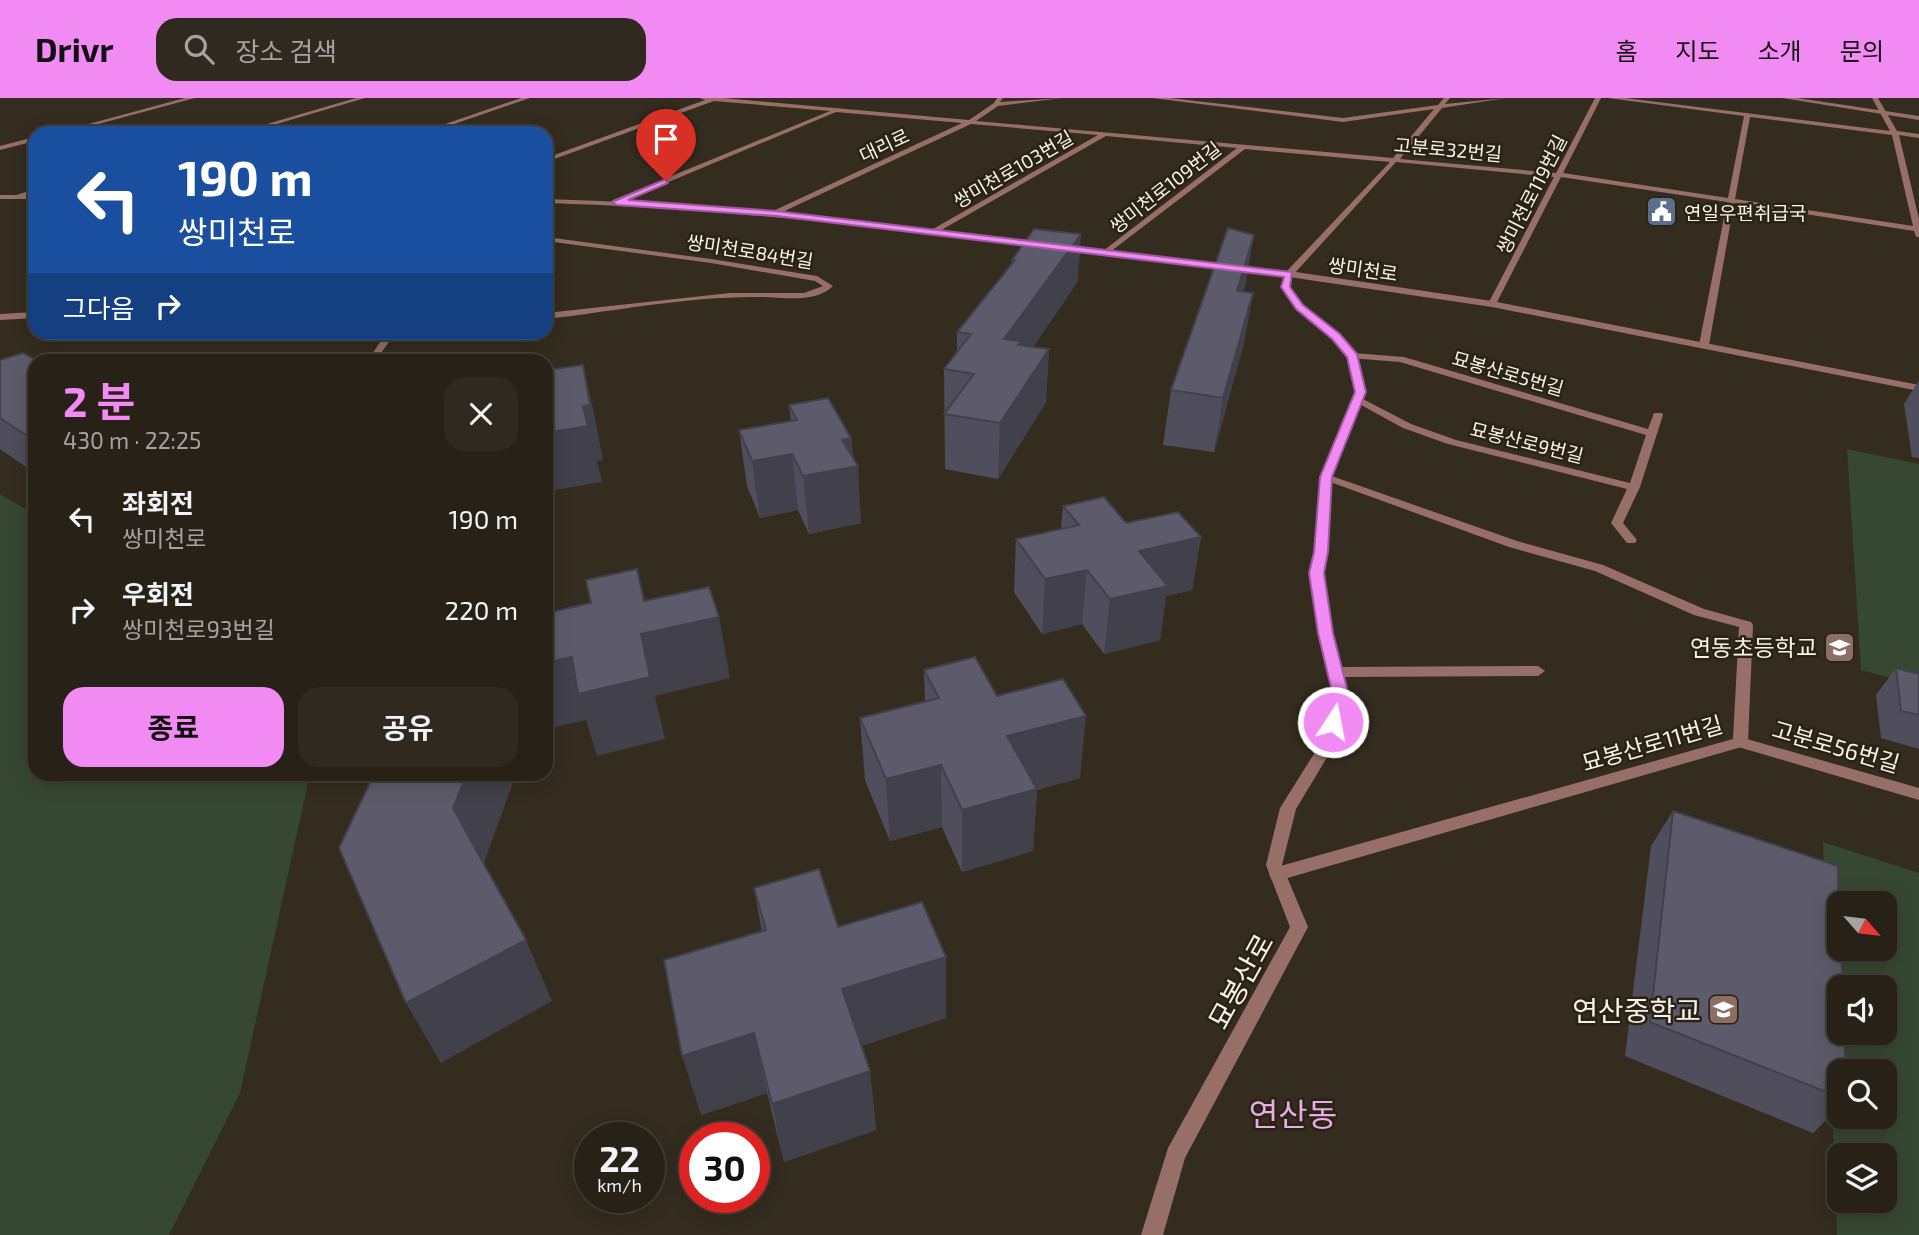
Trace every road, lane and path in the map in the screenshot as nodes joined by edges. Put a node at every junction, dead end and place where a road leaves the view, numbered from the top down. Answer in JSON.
{"nodes":[{"id":1,"x":192,"y":98,"type":"edge"},
{"id":2,"x":362,"y":98,"type":"edge"},
{"id":3,"x":527,"y":98,"type":"edge"},
{"id":4,"x":703,"y":98,"type":"edge"},
{"id":5,"x":1060,"y":98,"type":"edge"},
{"id":6,"x":1155,"y":98,"type":"edge"},
{"id":7,"x":1447,"y":98,"type":"edge"},
{"id":8,"x":1503,"y":98,"type":"edge"},
{"id":9,"x":1598,"y":98,"type":"edge"},
{"id":10,"x":1611,"y":98,"type":"edge"},
{"id":11,"x":1785,"y":98,"type":"edge"},
{"id":12,"x":1875,"y":98,"type":"edge"},
{"id":13,"x":714,"y":99,"type":"edge"},
{"id":14,"x":1177,"y":99,"type":"edge"},
{"id":15,"x":998,"y":101,"type":"edge"},
{"id":16,"x":1442,"y":107,"type":"junction"},
{"id":17,"x":838,"y":110,"type":"junction"},
{"id":18,"x":1884,"y":113,"type":"junction"},
{"id":19,"x":1747,"y":115,"type":"junction"},
{"id":20,"x":1919,"y":118,"type":"edge"},
{"id":21,"x":972,"y":121,"type":"junction"},
{"id":22,"x":85,"y":126,"type":"edge"},
{"id":23,"x":264,"y":126,"type":"edge"},
{"id":24,"x":443,"y":126,"type":"edge"},
{"id":25,"x":1895,"y":133,"type":"junction"},
{"id":26,"x":1105,"y":134,"type":"junction"},
{"id":27,"x":1919,"y":135,"type":"edge"},
{"id":28,"x":28,"y":141,"type":"edge"},
{"id":29,"x":1244,"y":146,"type":"junction"},
{"id":30,"x":0,"y":148,"type":"edge"},
{"id":31,"x":553,"y":157,"type":"edge"},
{"id":32,"x":1395,"y":160,"type":"junction"},
{"id":33,"x":1559,"y":175,"type":"junction"},
{"id":34,"x":28,"y":193,"type":"edge"},
{"id":35,"x":0,"y":197,"type":"edge"},
{"id":36,"x":14,"y":197,"type":"junction"},
{"id":37,"x":28,"y":197,"type":"edge"},
{"id":38,"x":553,"y":201,"type":"edge"},
{"id":39,"x":1731,"y":201,"type":"junction"},
{"id":40,"x":617,"y":202,"type":"junction"},
{"id":41,"x":776,"y":213,"type":"junction"},
{"id":42,"x":936,"y":231,"type":"junction"},
{"id":43,"x":1918,"y":231,"type":"edge"},
{"id":44,"x":553,"y":240,"type":"edge"},
{"id":45,"x":1106,"y":253,"type":"junction"},
{"id":46,"x":1289,"y":274,"type":"junction"},
{"id":47,"x":1492,"y":304,"type":"junction"},
{"id":48,"x":553,"y":315,"type":"edge"},
{"id":49,"x":28,"y":316,"type":"edge"},
{"id":50,"x":0,"y":317,"type":"edge"},
{"id":51,"x":1704,"y":345,"type":"junction"},
{"id":52,"x":1353,"y":356,"type":"junction"},
{"id":53,"x":1919,"y":388,"type":"edge"},
{"id":54,"x":1357,"y":400,"type":"junction"},
{"id":55,"x":1658,"y":415,"type":"dead end"},
{"id":56,"x":1652,"y":433,"type":"junction"},
{"id":57,"x":1326,"y":477,"type":"junction"},
{"id":58,"x":1634,"y":487,"type":"junction"},
{"id":59,"x":1631,"y":540,"type":"dead end"},
{"id":60,"x":1538,"y":671,"type":"dead end"},
{"id":61,"x":1335,"y":673,"type":"junction"},
{"id":62,"x":1740,"y":742,"type":"junction"},
{"id":63,"x":1919,"y":794,"type":"edge"},
{"id":64,"x":1277,"y":874,"type":"junction"},
{"id":65,"x":1152,"y":1235,"type":"edge"}],
"edges":[{"from":1,"to":22,"type":"street"},
{"from":2,"to":23,"type":"street"},
{"from":3,"to":24,"type":"street"},
{"from":4,"to":13,"type":"street","name":"고분로32번길"},
{"from":5,"to":15,"type":"street"},
{"from":6,"to":14,"type":"street"},
{"from":7,"to":16,"type":"street"},
{"from":8,"to":16,"type":"street"},
{"from":9,"to":33,"type":"street","name":"쌍미천로119번길"},
{"from":10,"to":19,"type":"street"},
{"from":11,"to":18,"type":"street"},
{"from":12,"to":18,"type":"street"},
{"from":13,"to":17,"type":"street","name":"고분로32번길"},
{"from":13,"to":31,"type":"street"},
{"from":14,"to":16,"type":"street"},
{"from":15,"to":21,"type":"street","name":"대리로"},
{"from":16,"to":32,"type":"street"},
{"from":17,"to":21,"type":"street","name":"고분로32번길"},
{"from":17,"to":40,"type":"street"},
{"from":18,"to":20,"type":"street"},
{"from":18,"to":25,"type":"street"},
{"from":19,"to":25,"type":"street"},
{"from":19,"to":39,"type":"street"},
{"from":21,"to":26,"type":"street","name":"고분로32번길"},
{"from":21,"to":41,"type":"street","name":"대리로"},
{"from":25,"to":27,"type":"street"},
{"from":25,"to":43,"type":"street"},
{"from":26,"to":29,"type":"street","name":"고분로32번길"},
{"from":26,"to":42,"type":"street","name":"쌍미천로103번길"},
{"from":28,"to":30,"type":"street"},
{"from":29,"to":32,"type":"street","name":"고분로32번길"},
{"from":29,"to":45,"type":"street","name":"쌍미천로109번길"},
{"from":32,"to":33,"type":"street","name":"고분로32번길"},
{"from":32,"to":46,"type":"street"},
{"from":33,"to":39,"type":"street","name":"고분로32번길"},
{"from":33,"to":47,"type":"street","name":"쌍미천로119번길"},
{"from":34,"to":36,"type":"street"},
{"from":35,"to":36,"type":"street"},
{"from":36,"to":37,"type":"street"},
{"from":38,"to":40,"type":"street","name":"쌍미천로"},
{"from":39,"to":43,"type":"street","name":"고분로32번길"},
{"from":39,"to":51,"type":"street"},
{"from":40,"to":41,"type":"street","name":"쌍미천로"},
{"from":41,"to":42,"type":"street","name":"쌍미천로"},
{"from":42,"to":45,"type":"street","name":"쌍미천로"},
{"from":44,"to":48,"type":"street","name":"쌍미천로84번길"},
{"from":45,"to":46,"type":"street","name":"쌍미천로"},
{"from":46,"to":47,"type":"street","name":"쌍미천로"},
{"from":46,"to":52,"type":"street"},
{"from":47,"to":51,"type":"street","name":"쌍미천로"},
{"from":49,"to":50,"type":"street"},
{"from":51,"to":53,"type":"street","name":"쌍미천로"},
{"from":52,"to":54,"type":"street","name":"묘봉산로"},
{"from":52,"to":56,"type":"street","name":"묘봉산로5번길"},
{"from":54,"to":57,"type":"street","name":"묘봉산로"},
{"from":54,"to":58,"type":"street","name":"묘봉산로9번길"},
{"from":55,"to":56,"type":"street"},
{"from":56,"to":58,"type":"street"},
{"from":57,"to":61,"type":"street","name":"묘봉산로"},
{"from":57,"to":62,"type":"street","name":"묘봉산로11번길"},
{"from":58,"to":59,"type":"street"},
{"from":60,"to":61,"type":"street"},
{"from":61,"to":64,"type":"street","name":"묘봉산로"},
{"from":62,"to":63,"type":"street","name":"고분로56번길"},
{"from":62,"to":64,"type":"street","name":"묘봉산로11번길"},
{"from":64,"to":65,"type":"street","name":"묘봉산로"}]}
